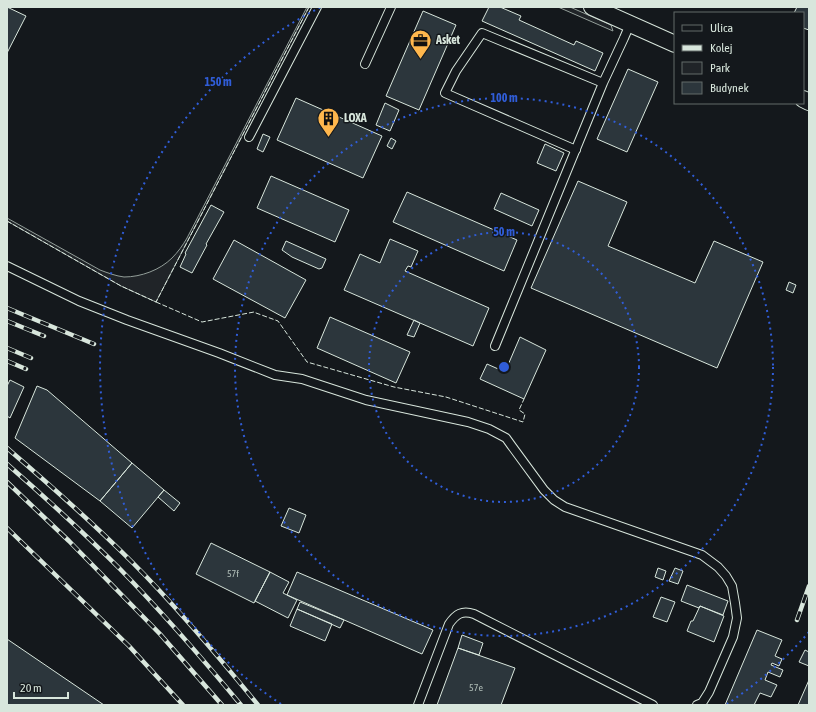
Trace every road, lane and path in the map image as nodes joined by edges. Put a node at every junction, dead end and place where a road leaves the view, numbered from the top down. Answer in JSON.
{"nodes":[{"id":1,"x":317,"y":7,"type":"edge"},
{"id":2,"x":391,"y":7,"type":"edge"},
{"id":3,"x":592,"y":7,"type":"edge"},
{"id":4,"x":630,"y":24,"type":"junction"},
{"id":5,"x":674,"y":44,"type":"edge"},
{"id":6,"x":365,"y":64,"type":"dead end"},
{"id":7,"x":603,"y":83,"type":"junction"},
{"id":8,"x":249,"y":137,"type":"dead end"},
{"id":9,"x":576,"y":150,"type":"junction"},
{"id":10,"x":7,"y":266,"type":"edge"},
{"id":11,"x":495,"y":346,"type":"dead end"},
{"id":12,"x":418,"y":705,"type":"edge"},
{"id":13,"x":654,"y":705,"type":"edge"},
{"id":14,"x":697,"y":705,"type":"edge"}],
"edges":[{"from":1,"to":8,"type":"lane"},
{"from":2,"to":6,"type":"lane"},
{"from":3,"to":4,"type":"street"},
{"from":4,"to":5,"type":"street"},
{"from":4,"to":7,"type":"lane"},
{"from":7,"to":9,"type":"lane"},
{"from":7,"to":9,"type":"lane"},
{"from":9,"to":11,"type":"lane"},
{"from":10,"to":14,"type":"lane"},
{"from":12,"to":13,"type":"lane"}]}
